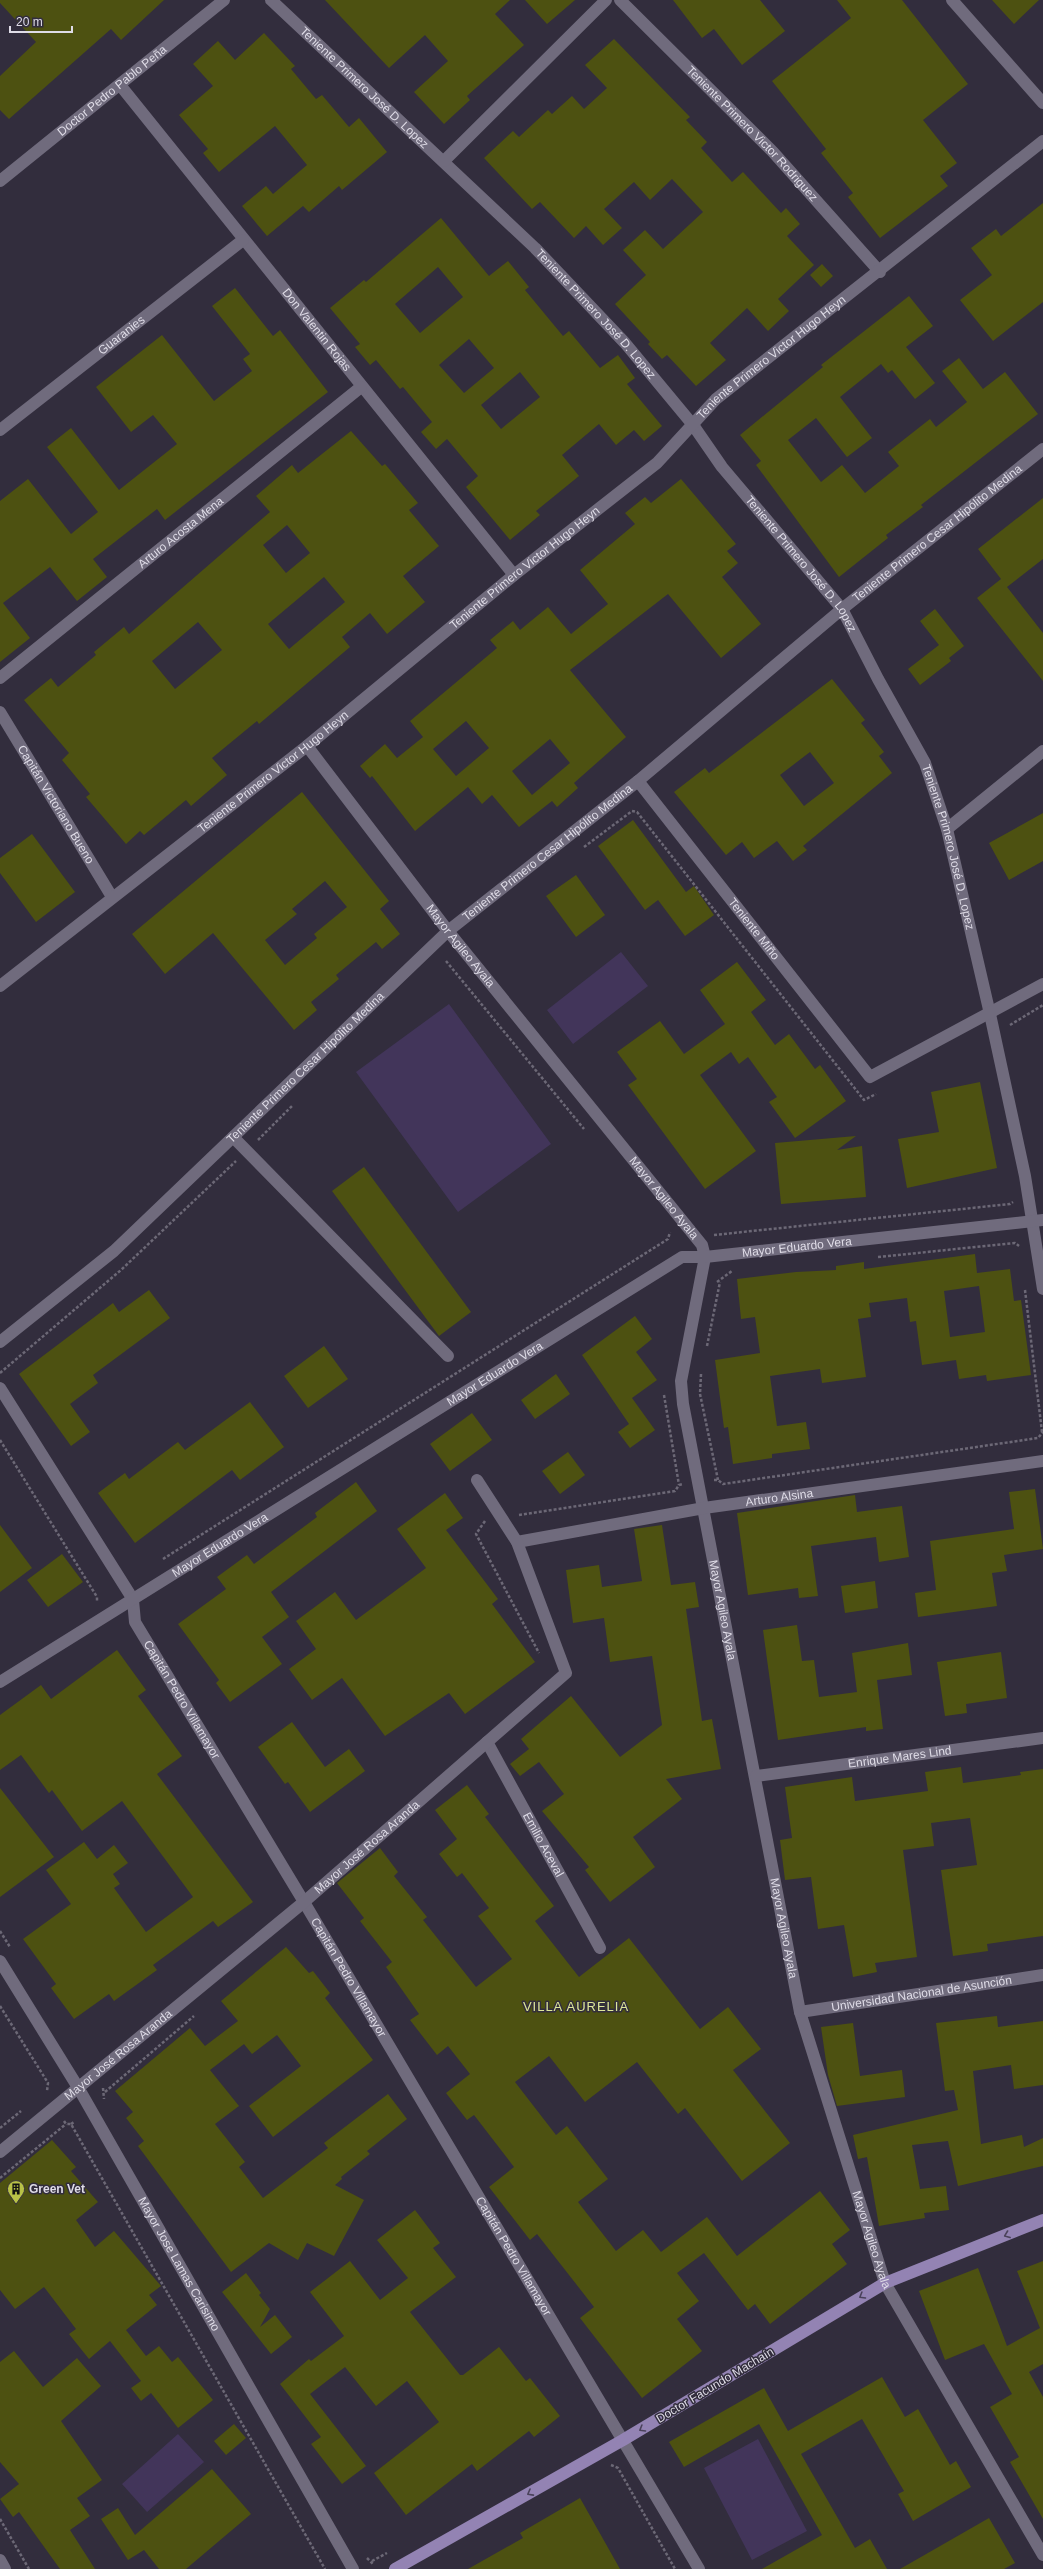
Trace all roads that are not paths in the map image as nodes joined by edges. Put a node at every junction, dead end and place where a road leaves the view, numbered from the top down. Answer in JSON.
{"nodes":[{"id":1,"x":224,"y":0,"type":"edge"},
{"id":2,"x":271,"y":0,"type":"edge"},
{"id":3,"x":606,"y":0,"type":"edge"},
{"id":4,"x":620,"y":0,"type":"edge"},
{"id":5,"x":952,"y":0,"type":"edge"},
{"id":6,"x":120,"y":85,"type":"junction"},
{"id":7,"x":1043,"y":103,"type":"edge"},
{"id":8,"x":1043,"y":142,"type":"edge"},
{"id":9,"x":444,"y":161,"type":"junction"},
{"id":10,"x":0,"y":181,"type":"edge"},
{"id":11,"x":243,"y":240,"type":"junction"},
{"id":12,"x":880,"y":272,"type":"junction"},
{"id":13,"x":361,"y":387,"type":"junction"},
{"id":14,"x":693,"y":425,"type":"junction"},
{"id":15,"x":0,"y":430,"type":"edge"},
{"id":16,"x":1043,"y":449,"type":"edge"},
{"id":17,"x":514,"y":575,"type":"junction"},
{"id":18,"x":842,"y":609,"type":"junction"},
{"id":19,"x":0,"y":678,"type":"edge"},
{"id":20,"x":0,"y":712,"type":"edge"},
{"id":21,"x":307,"y":746,"type":"junction"},
{"id":22,"x":1043,"y":751,"type":"edge"},
{"id":23,"x":638,"y":782,"type":"junction"},
{"id":24,"x":947,"y":829,"type":"junction"},
{"id":25,"x":112,"y":897,"type":"junction"},
{"id":26,"x":448,"y":931,"type":"junction"},
{"id":27,"x":1043,"y":984,"type":"edge"},
{"id":28,"x":0,"y":986,"type":"edge"},
{"id":29,"x":990,"y":1014,"type":"junction"},
{"id":30,"x":233,"y":1138,"type":"junction"},
{"id":31,"x":1038,"y":1221,"type":"edge"},
{"id":32,"x":705,"y":1257,"type":"junction"},
{"id":33,"x":1043,"y":1289,"type":"edge"},
{"id":34,"x":0,"y":1342,"type":"edge"},
{"id":35,"x":448,"y":1356,"type":"dead end"},
{"id":36,"x":0,"y":1388,"type":"edge"},
{"id":37,"x":1043,"y":1462,"type":"edge"},
{"id":38,"x":477,"y":1480,"type":"dead end"},
{"id":39,"x":704,"y":1508,"type":"junction"},
{"id":40,"x":517,"y":1542,"type":"junction"},
{"id":41,"x":133,"y":1600,"type":"junction"},
{"id":42,"x":0,"y":1682,"type":"edge"},
{"id":43,"x":1043,"y":1738,"type":"edge"},
{"id":44,"x":487,"y":1742,"type":"junction"},
{"id":45,"x":756,"y":1776,"type":"junction"},
{"id":46,"x":304,"y":1902,"type":"junction"},
{"id":47,"x":600,"y":1948,"type":"dead end"},
{"id":48,"x":0,"y":1961,"type":"edge"},
{"id":49,"x":1043,"y":1975,"type":"edge"},
{"id":50,"x":800,"y":2012,"type":"junction"},
{"id":51,"x":79,"y":2089,"type":"junction"},
{"id":52,"x":0,"y":2152,"type":"edge"},
{"id":53,"x":1043,"y":2220,"type":"edge"},
{"id":54,"x":885,"y":2282,"type":"junction"},
{"id":55,"x":623,"y":2440,"type":"junction"},
{"id":56,"x":1043,"y":2555,"type":"edge"},
{"id":57,"x":0,"y":2560,"type":"edge"},
{"id":58,"x":5,"y":2569,"type":"edge"},
{"id":59,"x":353,"y":2569,"type":"edge"},
{"id":60,"x":395,"y":2569,"type":"edge"},
{"id":61,"x":699,"y":2569,"type":"edge"}],
"edges":[{"from":1,"to":6,"type":"street","name":"Doctor Pedro Pablo Peña"},
{"from":2,"to":9,"type":"street","name":"Teniente Primero José D. Lopez"},
{"from":3,"to":9,"type":"street"},
{"from":4,"to":12,"type":"street","name":"Teniente Primero Victor Rodriguez"},
{"from":5,"to":7,"type":"street"},
{"from":6,"to":10,"type":"street","name":"Doctor Pedro Pablo Peña"},
{"from":6,"to":11,"type":"street","name":"Don Valentin Rojas"},
{"from":8,"to":12,"type":"street","name":"Teniente Primero Victor Hugo Heyn"},
{"from":9,"to":14,"type":"street","name":"Teniente Primero José D. Lopez"},
{"from":11,"to":13,"type":"street","name":"Don Valentin Rojas"},
{"from":11,"to":15,"type":"street","name":"Guaranies"},
{"from":12,"to":14,"type":"street","name":"Teniente Primero Victor Hugo Heyn"},
{"from":13,"to":17,"type":"street","name":"Don Valentin Rojas"},
{"from":13,"to":19,"type":"street","name":"Arturo Acosta Mena"},
{"from":14,"to":17,"type":"street","name":"Teniente Primero Victor Hugo Heyn"},
{"from":14,"to":18,"type":"street","name":"Teniente Primero José D. Lopez"},
{"from":16,"to":18,"type":"street","name":"Teniente Primero Cesar Hipólito Medina"},
{"from":17,"to":21,"type":"street","name":"Teniente Primero Victor Hugo Heyn"},
{"from":18,"to":23,"type":"street","name":"Teniente Primero Cesar Hipólito Medina"},
{"from":18,"to":24,"type":"street","name":"Teniente Primero José D. Lopez"},
{"from":20,"to":25,"type":"street","name":"Capitán Victoriano Bueno"},
{"from":21,"to":25,"type":"street","name":"Teniente Primero Victor Hugo Heyn"},
{"from":21,"to":26,"type":"street","name":"Mayor Agileo Ayala"},
{"from":22,"to":24,"type":"street"},
{"from":23,"to":26,"type":"street","name":"Teniente Primero Cesar Hipólito Medina"},
{"from":23,"to":29,"type":"street","name":"Teniente Miño"},
{"from":24,"to":29,"type":"street","name":"Teniente Primero José D. Lopez"},
{"from":25,"to":28,"type":"street","name":"Teniente Primero Victor Hugo Heyn"},
{"from":26,"to":30,"type":"street","name":"Teniente Primero Cesar Hipólito Medina"},
{"from":26,"to":32,"type":"street","name":"Mayor Agileo Ayala"},
{"from":27,"to":29,"type":"street"},
{"from":29,"to":31,"type":"street","name":"Teniente Primero José D. Lopez"},
{"from":30,"to":34,"type":"street","name":"Teniente Primero Cesar Hipólito Medina"},
{"from":30,"to":35,"type":"street"},
{"from":31,"to":32,"type":"street","name":"Mayor Eduardo Vera"},
{"from":31,"to":33,"type":"street","name":"Teniente Primero José D. Lopez"},
{"from":32,"to":39,"type":"street","name":"Mayor Agileo Ayala"},
{"from":32,"to":41,"type":"street","name":"Mayor Eduardo Vera"},
{"from":36,"to":41,"type":"street","name":"Capitán Pedro Villamayor"},
{"from":37,"to":39,"type":"street","name":"Arturo Alsina"},
{"from":38,"to":40,"type":"street","name":"Mayor José Rosa Aranda"},
{"from":39,"to":40,"type":"street","name":"Arturo Alsina"},
{"from":39,"to":45,"type":"street","name":"Mayor Agileo Ayala"},
{"from":40,"to":44,"type":"street","name":"Mayor José Rosa Aranda"},
{"from":41,"to":42,"type":"street","name":"Mayor Eduardo Vera"},
{"from":41,"to":46,"type":"street","name":"Capitán Pedro Villamayor"},
{"from":43,"to":45,"type":"street","name":"Enrique Mares Lind"},
{"from":44,"to":46,"type":"street","name":"Mayor José Rosa Aranda"},
{"from":44,"to":47,"type":"street","name":"Emilio Aceval"},
{"from":45,"to":50,"type":"street","name":"Mayor Agileo Ayala"},
{"from":46,"to":51,"type":"street","name":"Mayor José Rosa Aranda"},
{"from":46,"to":55,"type":"street","name":"Capitán Pedro Villamayor"},
{"from":48,"to":51,"type":"street","name":"Mayor Jose Lamas Carisimo"},
{"from":49,"to":50,"type":"street","name":"Universidad Nacional de Asunción"},
{"from":50,"to":54,"type":"street","name":"Mayor Agileo Ayala"},
{"from":51,"to":52,"type":"street","name":"Mayor José Rosa Aranda"},
{"from":51,"to":59,"type":"street","name":"Mayor Jose Lamas Carisimo"},
{"from":53,"to":54,"type":"main road","name":"Doctor Facundo Machaín","one_way":true},
{"from":54,"to":55,"type":"main road","name":"Doctor Facundo Machaín","one_way":true},
{"from":54,"to":56,"type":"street","name":"Mayor Agileo Ayala"},
{"from":55,"to":60,"type":"main road","name":"Doctor Facundo Machaín","one_way":true},
{"from":55,"to":61,"type":"street","name":"Capitán Pedro Villamayor"},
{"from":57,"to":58,"type":"street"}]}
